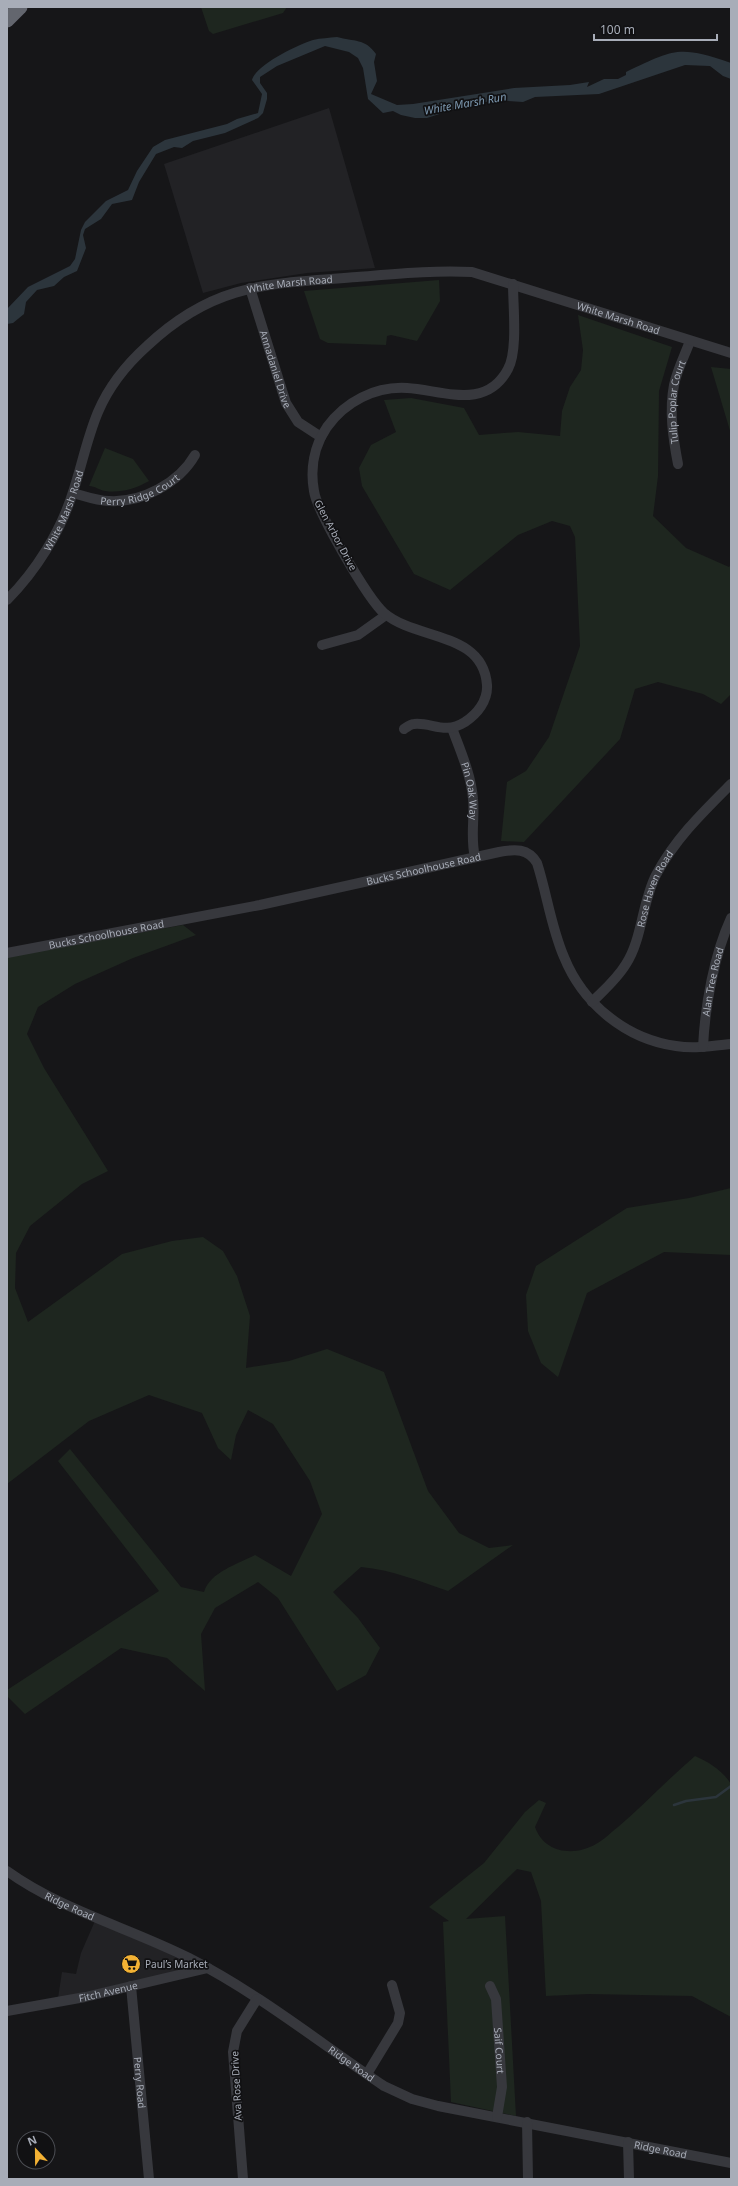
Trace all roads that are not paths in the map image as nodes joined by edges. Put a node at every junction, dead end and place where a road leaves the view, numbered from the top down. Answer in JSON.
{"nodes":[{"id":1,"x":20,"y":7,"type":"edge"},
{"id":2,"x":7,"y":20,"type":"edge"},
{"id":3,"x":513,"y":284,"type":"junction"},
{"id":4,"x":250,"y":288,"type":"junction"},
{"id":5,"x":690,"y":341,"type":"junction"},
{"id":6,"x":731,"y":353,"type":"edge"},
{"id":7,"x":321,"y":437,"type":"junction"},
{"id":8,"x":195,"y":455,"type":"dead end"},
{"id":9,"x":678,"y":464,"type":"dead end"},
{"id":10,"x":73,"y":493,"type":"junction"},
{"id":11,"x":7,"y":600,"type":"edge"},
{"id":12,"x":386,"y":615,"type":"junction"},
{"id":13,"x":322,"y":646,"type":"dead end"},
{"id":14,"x":452,"y":728,"type":"junction"},
{"id":15,"x":404,"y":729,"type":"dead end"},
{"id":16,"x":731,"y":784,"type":"edge"},
{"id":17,"x":475,"y":857,"type":"junction"},
{"id":18,"x":731,"y":918,"type":"edge"},
{"id":19,"x":7,"y":952,"type":"edge"},
{"id":20,"x":592,"y":1002,"type":"junction"},
{"id":21,"x":731,"y":1044,"type":"edge"},
{"id":22,"x":703,"y":1047,"type":"junction"},
{"id":23,"x":7,"y":1871,"type":"edge"},
{"id":24,"x":208,"y":1968,"type":"junction"},
{"id":25,"x":392,"y":1985,"type":"dead end"},
{"id":26,"x":131,"y":1986,"type":"junction"},
{"id":27,"x":490,"y":1986,"type":"dead end"},
{"id":28,"x":257,"y":1998,"type":"junction"},
{"id":29,"x":7,"y":2011,"type":"edge"},
{"id":30,"x":367,"y":2074,"type":"junction"},
{"id":31,"x":497,"y":2117,"type":"junction"},
{"id":32,"x":527,"y":2122,"type":"junction"},
{"id":33,"x":628,"y":2142,"type":"junction"},
{"id":34,"x":731,"y":2163,"type":"edge"},
{"id":35,"x":149,"y":2179,"type":"edge"},
{"id":36,"x":243,"y":2179,"type":"edge"},
{"id":37,"x":528,"y":2179,"type":"edge"},
{"id":38,"x":629,"y":2179,"type":"edge"}],
"edges":[{"from":1,"to":2,"type":"highway"},
{"from":3,"to":4,"type":"street","name":"White Marsh Road"},
{"from":3,"to":5,"type":"street","name":"White Marsh Road"},
{"from":3,"to":7,"type":"street","name":"Glen Arbor Drive"},
{"from":4,"to":7,"type":"street","name":"Annadaniel Drive"},
{"from":4,"to":10,"type":"street","name":"White Marsh Road"},
{"from":5,"to":6,"type":"street","name":"White Marsh Road"},
{"from":5,"to":9,"type":"street","name":"Tulip Poplar Court"},
{"from":7,"to":12,"type":"street","name":"Glen Arbor Drive"},
{"from":8,"to":10,"type":"street","name":"Perry Ridge Court"},
{"from":10,"to":11,"type":"street","name":"White Marsh Road"},
{"from":12,"to":13,"type":"street"},
{"from":12,"to":14,"type":"street","name":"Glen Arbor Drive"},
{"from":14,"to":15,"type":"street"},
{"from":14,"to":17,"type":"street","name":"Pin Oak Way"},
{"from":16,"to":20,"type":"street","name":"Rose Haven Road"},
{"from":17,"to":19,"type":"street","name":"Bucks Schoolhouse Road"},
{"from":17,"to":20,"type":"street","name":"Bucks Schoolhouse Road"},
{"from":18,"to":22,"type":"street","name":"Alan Tree Road"},
{"from":20,"to":22,"type":"street","name":"Bucks Schoolhouse Road"},
{"from":21,"to":22,"type":"street","name":"Bucks Schoolhouse Road"},
{"from":23,"to":24,"type":"street","name":"Ridge Road"},
{"from":24,"to":26,"type":"street","name":"Fitch Avenue"},
{"from":24,"to":28,"type":"street","name":"Ridge Road"},
{"from":25,"to":30,"type":"street"},
{"from":26,"to":29,"type":"street","name":"Fitch Avenue"},
{"from":26,"to":35,"type":"street","name":"Perry Road"},
{"from":27,"to":31,"type":"street","name":"Saif Court"},
{"from":28,"to":30,"type":"street","name":"Ridge Road"},
{"from":28,"to":36,"type":"street","name":"Ava Rose Drive"},
{"from":30,"to":31,"type":"street","name":"Ridge Road"},
{"from":31,"to":32,"type":"street","name":"Ridge Road"},
{"from":32,"to":33,"type":"street","name":"Ridge Road"},
{"from":32,"to":37,"type":"street"},
{"from":33,"to":34,"type":"street","name":"Ridge Road"},
{"from":33,"to":38,"type":"street"}]}
